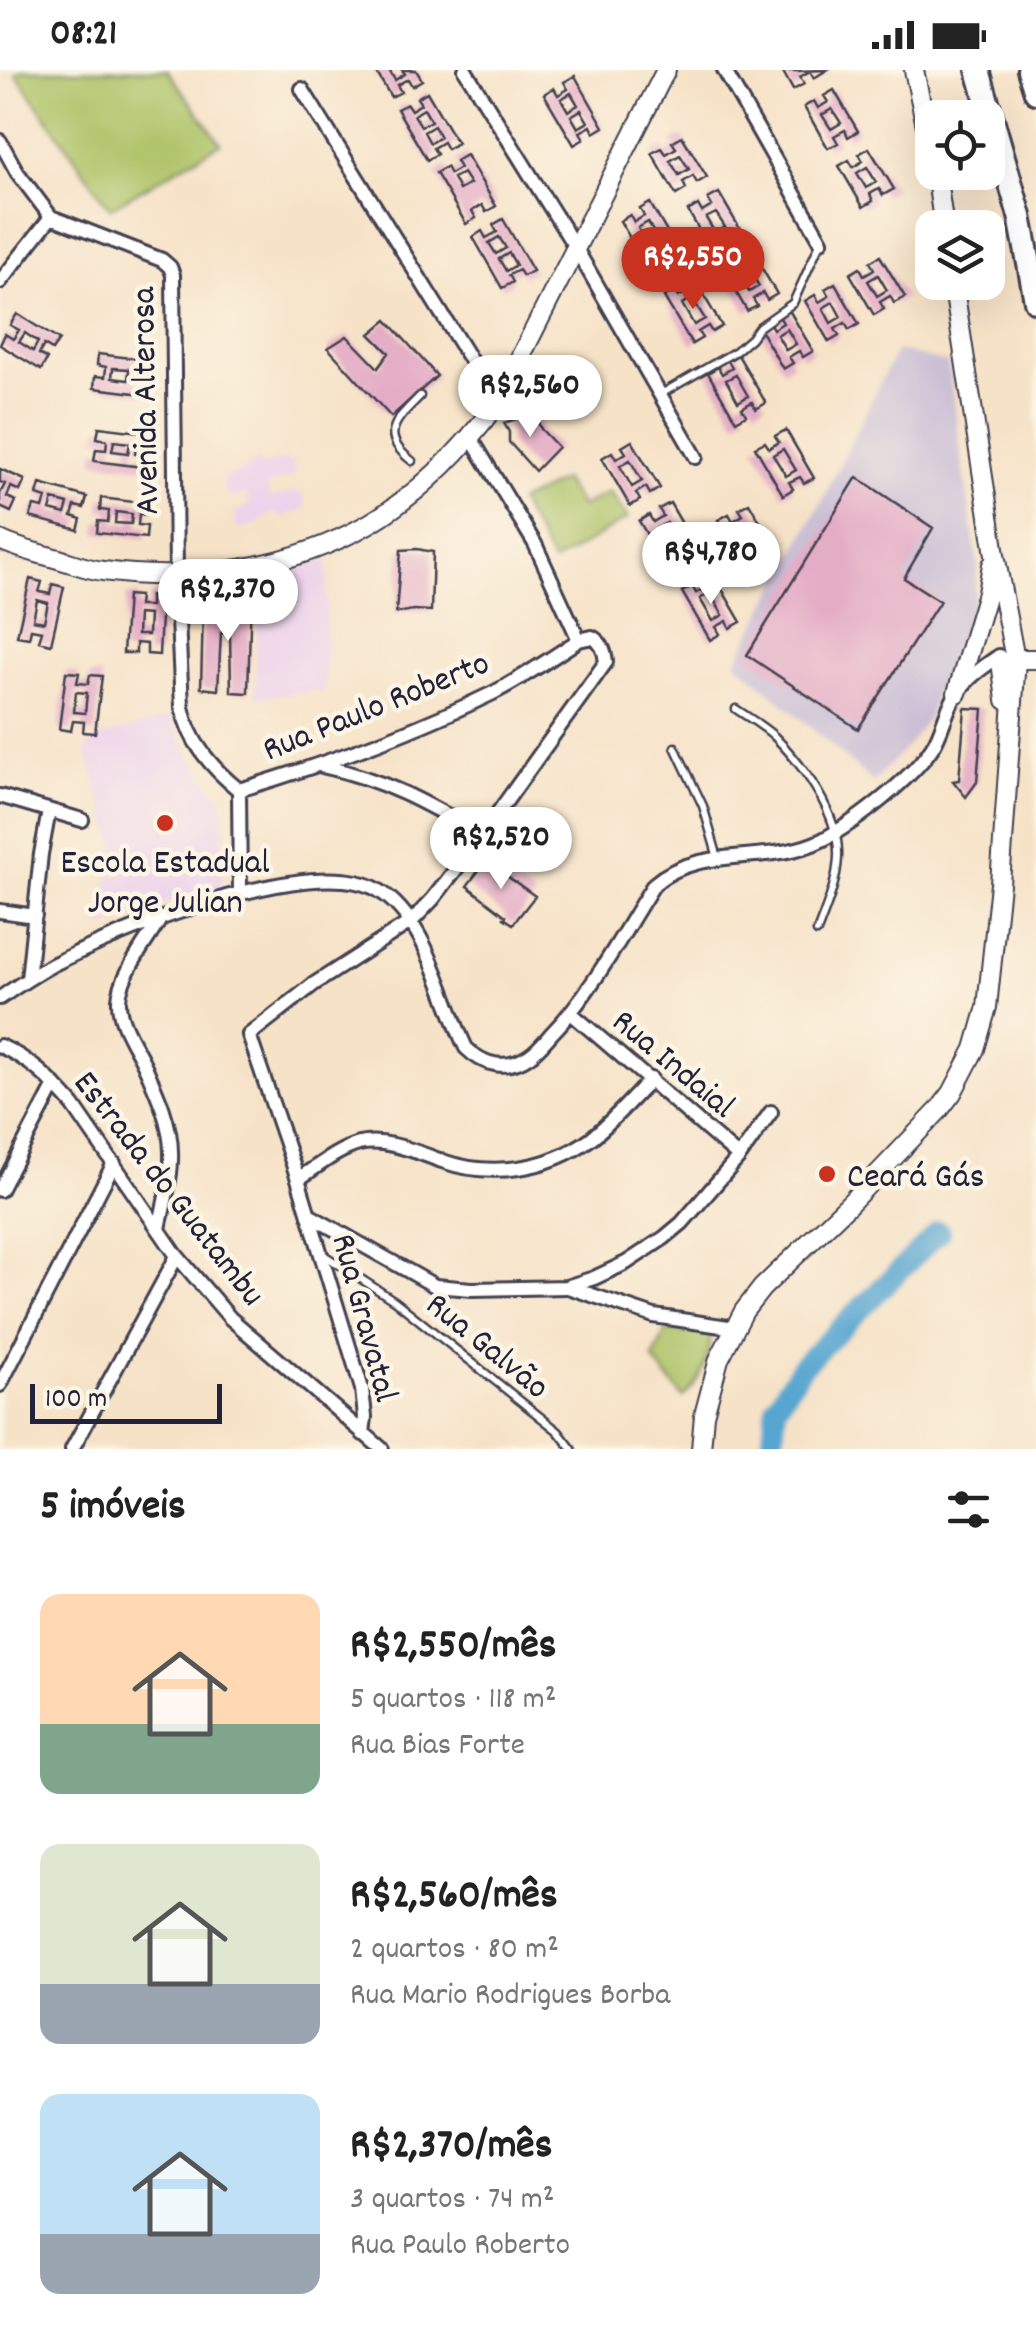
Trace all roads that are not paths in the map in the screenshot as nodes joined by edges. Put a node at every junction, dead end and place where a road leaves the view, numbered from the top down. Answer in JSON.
{"nodes":[{"id":1,"x":465,"y":70,"type":"edge"},
{"id":2,"x":666,"y":70,"type":"edge"},
{"id":3,"x":724,"y":70,"type":"edge"},
{"id":4,"x":914,"y":70,"type":"edge"},
{"id":5,"x":978,"y":70,"type":"edge"},
{"id":6,"x":1029,"y":70,"type":"edge"},
{"id":7,"x":302,"y":89,"type":"dead end"},
{"id":8,"x":1036,"y":92,"type":"edge"},
{"id":9,"x":920,"y":100,"type":"edge"},
{"id":10,"x":0,"y":141,"type":"edge"},
{"id":11,"x":51,"y":218,"type":"junction"},
{"id":12,"x":821,"y":241,"type":"joint"},
{"id":13,"x":575,"y":248,"type":"junction"},
{"id":14,"x":0,"y":282,"type":"edge"},
{"id":15,"x":956,"y":300,"type":"edge"},
{"id":16,"x":1036,"y":301,"type":"edge"},
{"id":17,"x":660,"y":395,"type":"junction"},
{"id":18,"x":420,"y":396,"type":"dead end"},
{"id":19,"x":497,"y":403,"type":"junction"},
{"id":20,"x":471,"y":438,"type":"junction"},
{"id":21,"x":696,"y":458,"type":"dead end"},
{"id":22,"x":412,"y":461,"type":"dead end"},
{"id":23,"x":0,"y":540,"type":"edge"},
{"id":24,"x":994,"y":554,"type":"junction"},
{"id":25,"x":176,"y":575,"type":"junction"},
{"id":26,"x":579,"y":640,"type":"junction"},
{"id":27,"x":1036,"y":649,"type":"edge"},
{"id":28,"x":1008,"y":655,"type":"junction"},
{"id":29,"x":1036,"y":658,"type":"edge"},
{"id":30,"x":957,"y":692,"type":"junction"},
{"id":31,"x":736,"y":709,"type":"dead end"},
{"id":32,"x":676,"y":746,"type":"dead end"},
{"id":33,"x":320,"y":766,"type":"junction"},
{"id":34,"x":239,"y":790,"type":"junction"},
{"id":35,"x":0,"y":796,"type":"edge"},
{"id":36,"x":48,"y":810,"type":"junction"},
{"id":37,"x":82,"y":820,"type":"dead end"},
{"id":38,"x":837,"y":831,"type":"junction"},
{"id":39,"x":482,"y":835,"type":"junction"},
{"id":40,"x":719,"y":860,"type":"junction"},
{"id":41,"x":240,"y":894,"type":"junction"},
{"id":42,"x":0,"y":911,"type":"edge"},
{"id":43,"x":36,"y":916,"type":"junction"},
{"id":44,"x":161,"y":918,"type":"junction"},
{"id":45,"x":412,"y":921,"type":"junction"},
{"id":46,"x":817,"y":932,"type":"dead end"},
{"id":47,"x":28,"y":979,"type":"junction"},
{"id":48,"x":0,"y":998,"type":"edge"},
{"id":49,"x":571,"y":1014,"type":"junction"},
{"id":50,"x":0,"y":1046,"type":"edge"},
{"id":51,"x":651,"y":1080,"type":"junction"},
{"id":52,"x":56,"y":1085,"type":"junction"},
{"id":53,"x":770,"y":1112,"type":"dead end"},
{"id":54,"x":739,"y":1156,"type":"junction"},
{"id":55,"x":114,"y":1162,"type":"junction"},
{"id":56,"x":298,"y":1179,"type":"junction"},
{"id":57,"x":0,"y":1190,"type":"edge"},
{"id":58,"x":309,"y":1215,"type":"junction"},
{"id":59,"x":160,"y":1228,"type":"junction"},
{"id":60,"x":319,"y":1251,"type":"junction"},
{"id":61,"x":176,"y":1256,"type":"junction"},
{"id":62,"x":566,"y":1287,"type":"junction"},
{"id":63,"x":735,"y":1328,"type":"junction"},
{"id":64,"x":0,"y":1385,"type":"edge"},
{"id":65,"x":363,"y":1434,"type":"junction"},
{"id":66,"x":72,"y":1449,"type":"edge"},
{"id":67,"x":382,"y":1449,"type":"edge"},
{"id":68,"x":572,"y":1449,"type":"edge"},
{"id":69,"x":700,"y":1449,"type":"edge"}],
"edges":[{"from":1,"to":13,"type":"street"},
{"from":2,"to":13,"type":"main road"},
{"from":3,"to":12,"type":"street"},
{"from":4,"to":9,"type":"main road"},
{"from":5,"to":16,"type":"highway"},
{"from":6,"to":8,"type":"highway"},
{"from":7,"to":19,"type":"street"},
{"from":10,"to":11,"type":"street"},
{"from":11,"to":14,"type":"street"},
{"from":11,"to":25,"type":"street","name":"Avenida Alterosa"},
{"from":12,"to":17,"type":"lane"},
{"from":13,"to":17,"type":"street"},
{"from":13,"to":19,"type":"main road"},
{"from":15,"to":24,"type":"main road"},
{"from":17,"to":21,"type":"street"},
{"from":18,"to":22,"type":"lane"},
{"from":19,"to":20,"type":"main road"},
{"from":20,"to":25,"type":"main road"},
{"from":20,"to":26,"type":"street"},
{"from":23,"to":25,"type":"main road"},
{"from":24,"to":28,"type":"main road"},
{"from":24,"to":30,"type":"main road"},
{"from":25,"to":34,"type":"street","name":"Rua Paulo Roberto"},
{"from":26,"to":33,"type":"street","name":"Rua Paulo Roberto"},
{"from":26,"to":39,"type":"street"},
{"from":27,"to":28,"type":"main road"},
{"from":28,"to":29,"type":"main road"},
{"from":28,"to":30,"type":"street"},
{"from":28,"to":63,"type":"main road"},
{"from":30,"to":38,"type":"street"},
{"from":31,"to":38,"type":"lane"},
{"from":32,"to":40,"type":"lane"},
{"from":33,"to":34,"type":"street","name":"Rua Paulo Roberto"},
{"from":33,"to":39,"type":"street"},
{"from":34,"to":41,"type":"street"},
{"from":35,"to":36,"type":"street"},
{"from":36,"to":37,"type":"street"},
{"from":36,"to":43,"type":"street"},
{"from":38,"to":40,"type":"street"},
{"from":38,"to":46,"type":"lane"},
{"from":39,"to":45,"type":"street"},
{"from":40,"to":49,"type":"street"},
{"from":41,"to":44,"type":"street"},
{"from":41,"to":45,"type":"street"},
{"from":42,"to":43,"type":"street"},
{"from":43,"to":47,"type":"street"},
{"from":44,"to":47,"type":"street"},
{"from":44,"to":59,"type":"street"},
{"from":45,"to":49,"type":"street"},
{"from":45,"to":56,"type":"street","name":"Rua Gravatal"},
{"from":47,"to":48,"type":"street"},
{"from":49,"to":51,"type":"street","name":"Rua Indaial"},
{"from":50,"to":52,"type":"street","name":"Estrada do Guatambu"},
{"from":51,"to":54,"type":"street","name":"Rua Indaial"},
{"from":51,"to":56,"type":"street"},
{"from":52,"to":55,"type":"street","name":"Estrada do Guatambu"},
{"from":52,"to":57,"type":"street"},
{"from":53,"to":54,"type":"street"},
{"from":54,"to":62,"type":"street"},
{"from":55,"to":59,"type":"street","name":"Estrada do Guatambu"},
{"from":55,"to":64,"type":"street"},
{"from":56,"to":58,"type":"street","name":"Rua Gravatal"},
{"from":58,"to":60,"type":"street","name":"Rua Gravatal"},
{"from":58,"to":62,"type":"street"},
{"from":59,"to":61,"type":"street","name":"Estrada do Guatambu"},
{"from":60,"to":65,"type":"street","name":"Rua Gravatal"},
{"from":60,"to":68,"type":"lane","name":"Rua Galvão"},
{"from":61,"to":65,"type":"street","name":"Estrada do Guatambu"},
{"from":61,"to":66,"type":"street"},
{"from":62,"to":63,"type":"street"},
{"from":63,"to":69,"type":"main road"},
{"from":65,"to":67,"type":"street","name":"Estrada do Guatambu"}]}
